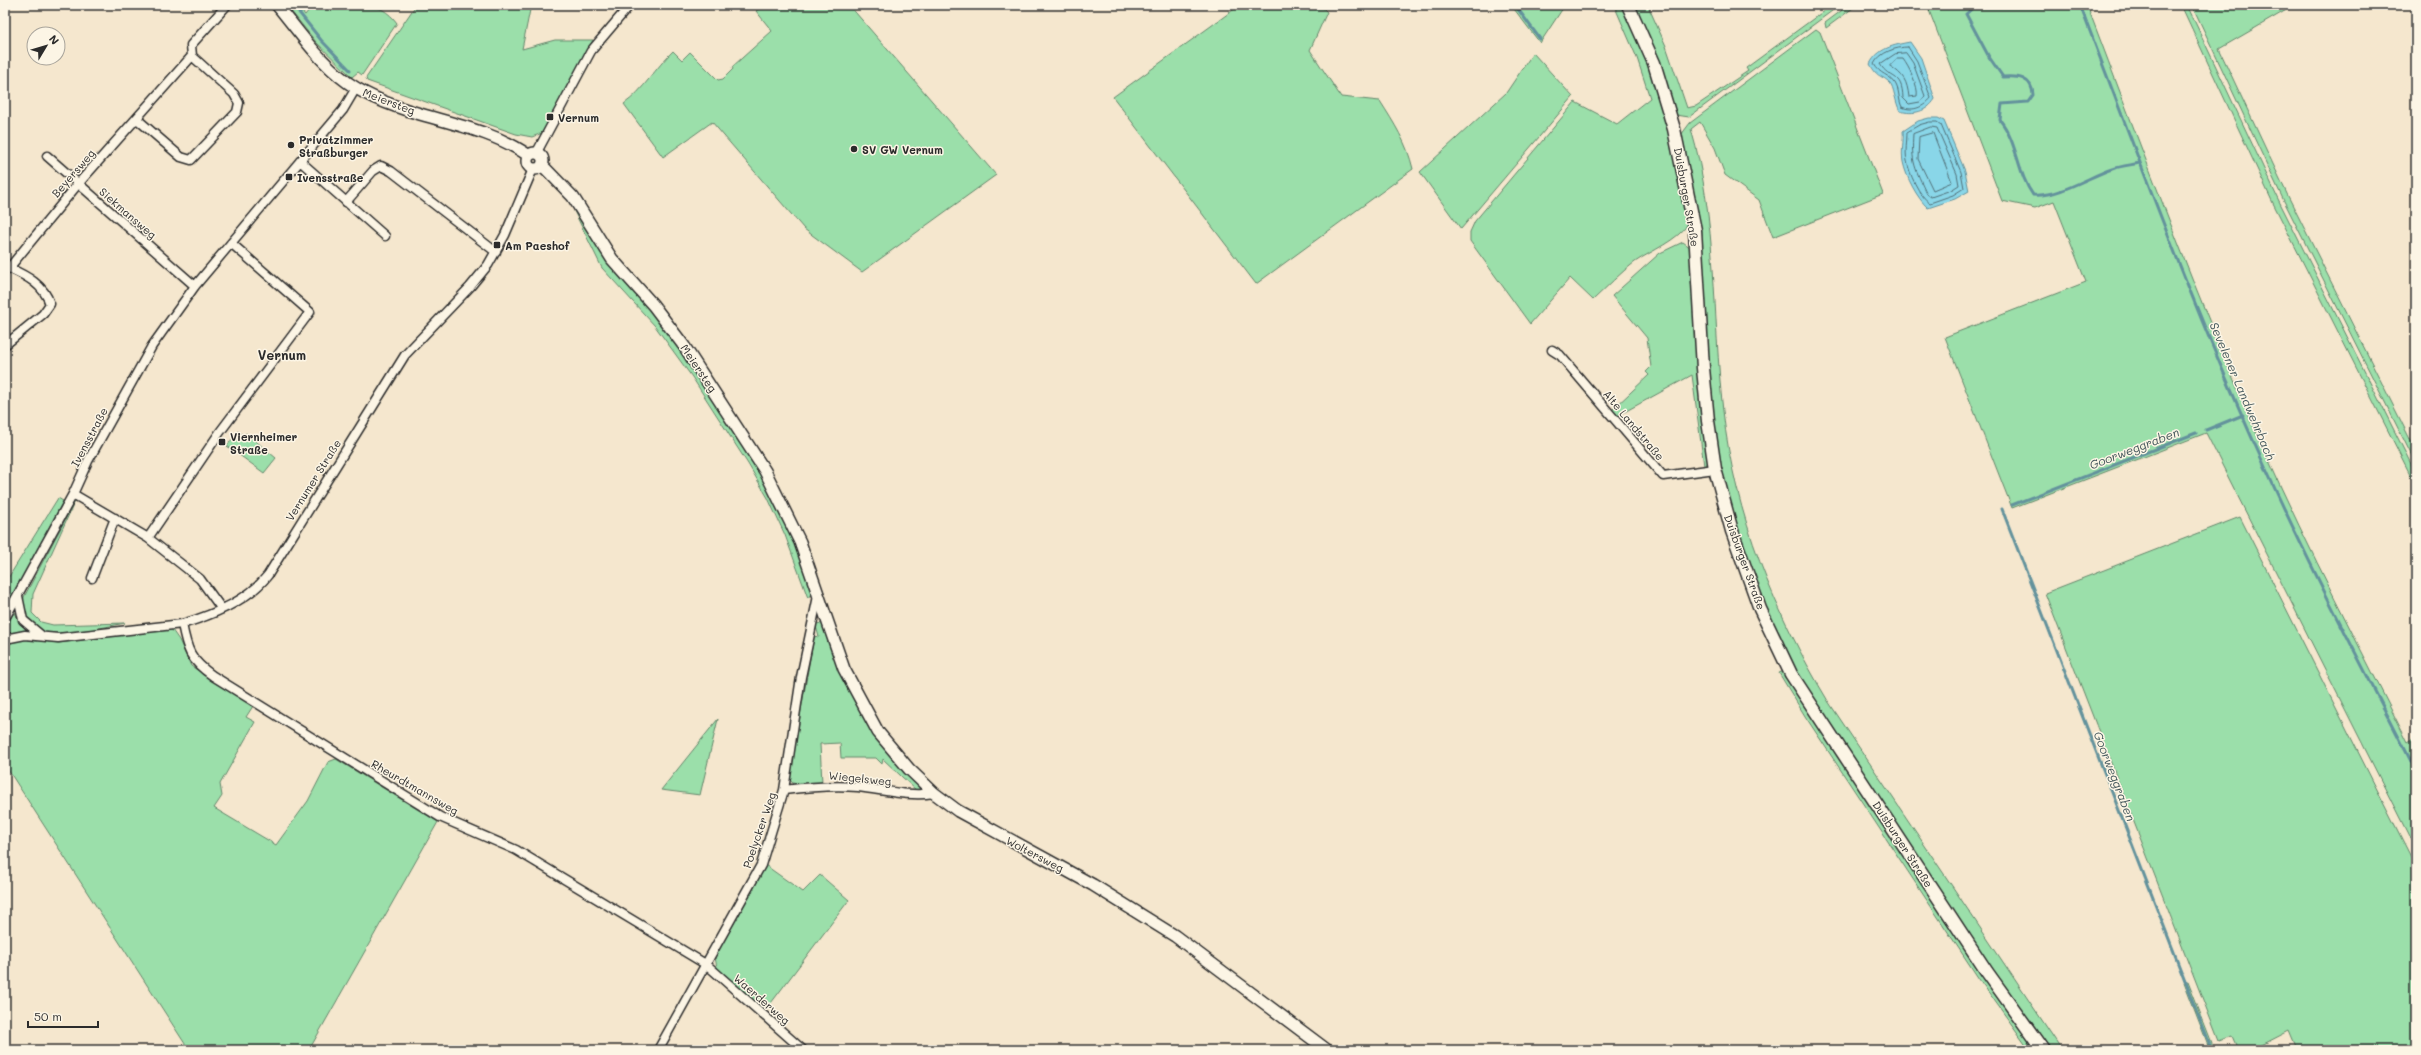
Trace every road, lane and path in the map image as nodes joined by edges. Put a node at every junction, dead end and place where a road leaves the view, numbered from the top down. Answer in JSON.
{"nodes":[{"id":1,"x":227,"y":5,"type":"edge"},
{"id":2,"x":276,"y":5,"type":"edge"},
{"id":3,"x":630,"y":5,"type":"edge"},
{"id":4,"x":1628,"y":5,"type":"edge"},
{"id":5,"x":192,"y":56,"type":"junction"},
{"id":6,"x":356,"y":88,"type":"junction"},
{"id":7,"x":137,"y":119,"type":"junction"},
{"id":8,"x":533,"y":154,"type":"junction"},
{"id":9,"x":47,"y":156,"type":"dead end"},
{"id":10,"x":300,"y":161,"type":"junction"},
{"id":11,"x":538,"y":167,"type":"junction"},
{"id":12,"x":78,"y":184,"type":"junction"},
{"id":13,"x":346,"y":202,"type":"junction"},
{"id":14,"x":385,"y":236,"type":"dead end"},
{"id":15,"x":231,"y":243,"type":"junction"},
{"id":16,"x":496,"y":252,"type":"junction"},
{"id":17,"x":195,"y":286,"type":"junction"},
{"id":18,"x":5,"y":344,"type":"edge"},
{"id":19,"x":1552,"y":350,"type":"dead end"},
{"id":20,"x":1715,"y":469,"type":"junction"},
{"id":21,"x":73,"y":494,"type":"junction"},
{"id":22,"x":115,"y":518,"type":"junction"},
{"id":23,"x":148,"y":538,"type":"junction"},
{"id":24,"x":92,"y":578,"type":"dead end"},
{"id":25,"x":818,"y":595,"type":"junction"},
{"id":26,"x":18,"y":596,"type":"junction"},
{"id":27,"x":221,"y":608,"type":"junction"},
{"id":28,"x":5,"y":618,"type":"edge"},
{"id":29,"x":182,"y":624,"type":"junction"},
{"id":30,"x":42,"y":636,"type":"junction"},
{"id":31,"x":5,"y":639,"type":"edge"},
{"id":32,"x":784,"y":790,"type":"junction"},
{"id":33,"x":934,"y":793,"type":"junction"},
{"id":34,"x":706,"y":965,"type":"junction"},
{"id":35,"x":658,"y":1050,"type":"edge"},
{"id":36,"x":803,"y":1050,"type":"edge"},
{"id":37,"x":1327,"y":1050,"type":"edge"},
{"id":38,"x":2043,"y":1050,"type":"edge"}],
"edges":[{"from":1,"to":5,"type":"street","name":"Beyersweg"},
{"from":2,"to":6,"type":"street","name":"Meiersteg"},
{"from":3,"to":8,"type":"street"},
{"from":4,"to":20,"type":"main road","name":"Duisburger Straße"},
{"from":5,"to":7,"type":"street","name":"Beyersweg"},
{"from":5,"to":7,"type":"street"},
{"from":6,"to":8,"type":"street","name":"Meiersteg"},
{"from":6,"to":10,"type":"street","name":"Ivensstraße"},
{"from":7,"to":12,"type":"street","name":"Beyersweg"},
{"from":8,"to":11,"type":"street","name":"Meiersteg"},
{"from":9,"to":12,"type":"street","name":"Siekmansweg"},
{"from":10,"to":13,"type":"street"},
{"from":10,"to":15,"type":"street","name":"Ivensstraße"},
{"from":11,"to":16,"type":"street","name":"Vernumer Straße"},
{"from":11,"to":25,"type":"street","name":"Meiersteg"},
{"from":12,"to":17,"type":"street","name":"Siekmansweg"},
{"from":12,"to":18,"type":"street","name":"Beyersweg"},
{"from":13,"to":14,"type":"street"},
{"from":13,"to":16,"type":"street"},
{"from":15,"to":17,"type":"street","name":"Ivensstraße"},
{"from":15,"to":23,"type":"street"},
{"from":16,"to":27,"type":"street","name":"Vernumer Straße"},
{"from":17,"to":21,"type":"street","name":"Ivensstraße"},
{"from":19,"to":20,"type":"street","name":"Alte Landstraße"},
{"from":20,"to":38,"type":"main road","name":"Duisburger Straße"},
{"from":21,"to":22,"type":"street"},
{"from":21,"to":26,"type":"street","name":"Ivensstraße"},
{"from":22,"to":23,"type":"street"},
{"from":22,"to":24,"type":"street"},
{"from":23,"to":27,"type":"street"},
{"from":25,"to":32,"type":"street","name":"Poelycker Weg"},
{"from":25,"to":33,"type":"street","name":"Woltersweg"},
{"from":26,"to":28,"type":"street","name":"Ivensstraße"},
{"from":26,"to":30,"type":"street"},
{"from":27,"to":29,"type":"street","name":"Vernumer Straße"},
{"from":29,"to":30,"type":"street","name":"Vernumer Straße"},
{"from":29,"to":34,"type":"street","name":"Rheurdtmannsweg"},
{"from":30,"to":31,"type":"street","name":"Vernumer Straße"},
{"from":32,"to":33,"type":"street","name":"Wiegelsweg"},
{"from":32,"to":34,"type":"street","name":"Poelycker Weg"},
{"from":33,"to":37,"type":"street","name":"Woltersweg"},
{"from":34,"to":35,"type":"street","name":"Poelycker Weg"},
{"from":34,"to":36,"type":"street","name":"Waerderweg"}]}
